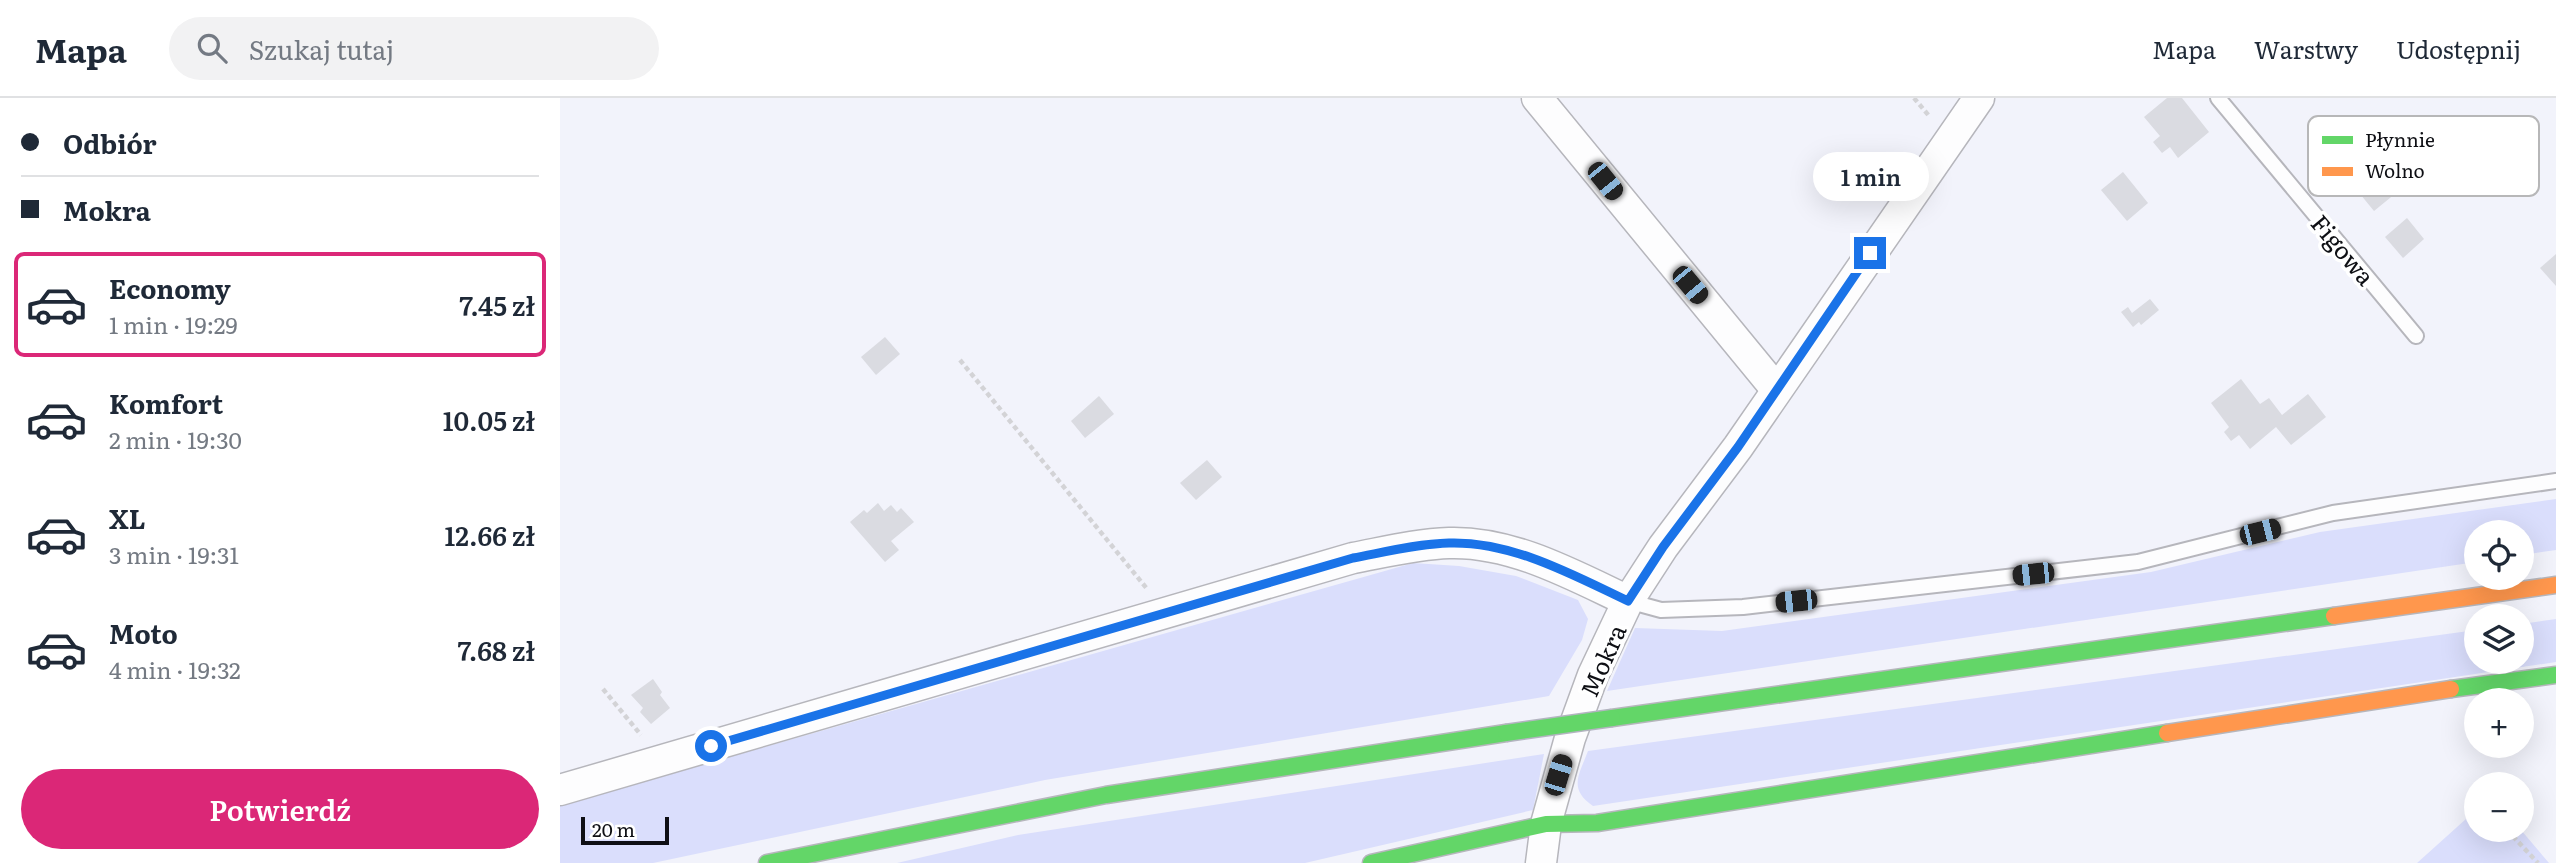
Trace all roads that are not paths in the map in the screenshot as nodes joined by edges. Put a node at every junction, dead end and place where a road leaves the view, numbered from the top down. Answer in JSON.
{"nodes":[{"id":1,"x":1537,"y":98,"type":"edge"},
{"id":2,"x":1979,"y":98,"type":"edge"},
{"id":3,"x":2218,"y":98,"type":"edge"},
{"id":4,"x":2416,"y":336,"type":"dead end"},
{"id":5,"x":1776,"y":389,"type":"junction"},
{"id":6,"x":2556,"y":481,"type":"edge"},
{"id":7,"x":2556,"y":585,"type":"edge"},
{"id":8,"x":1628,"y":601,"type":"junction"},
{"id":9,"x":2556,"y":675,"type":"edge"},
{"id":10,"x":560,"y":790,"type":"edge"},
{"id":11,"x":1546,"y":824,"type":"junction"},
{"id":12,"x":767,"y":863,"type":"edge"},
{"id":13,"x":1371,"y":863,"type":"edge"},
{"id":14,"x":1541,"y":863,"type":"edge"}],
"edges":[{"from":1,"to":5,"type":"street"},
{"from":2,"to":5,"type":"street","name":"Mokra"},
{"from":3,"to":4,"type":"lane","name":"Figowa"},
{"from":5,"to":8,"type":"street","name":"Mokra"},
{"from":6,"to":8,"type":"lane"},
{"from":7,"to":12,"type":"main road","bridge":true},
{"from":8,"to":10,"type":"street"},
{"from":8,"to":11,"type":"street","name":"Mokra"},
{"from":9,"to":11,"type":"main road"},
{"from":11,"to":13,"type":"main road"},
{"from":11,"to":14,"type":"street","name":"Mokra"}]}
